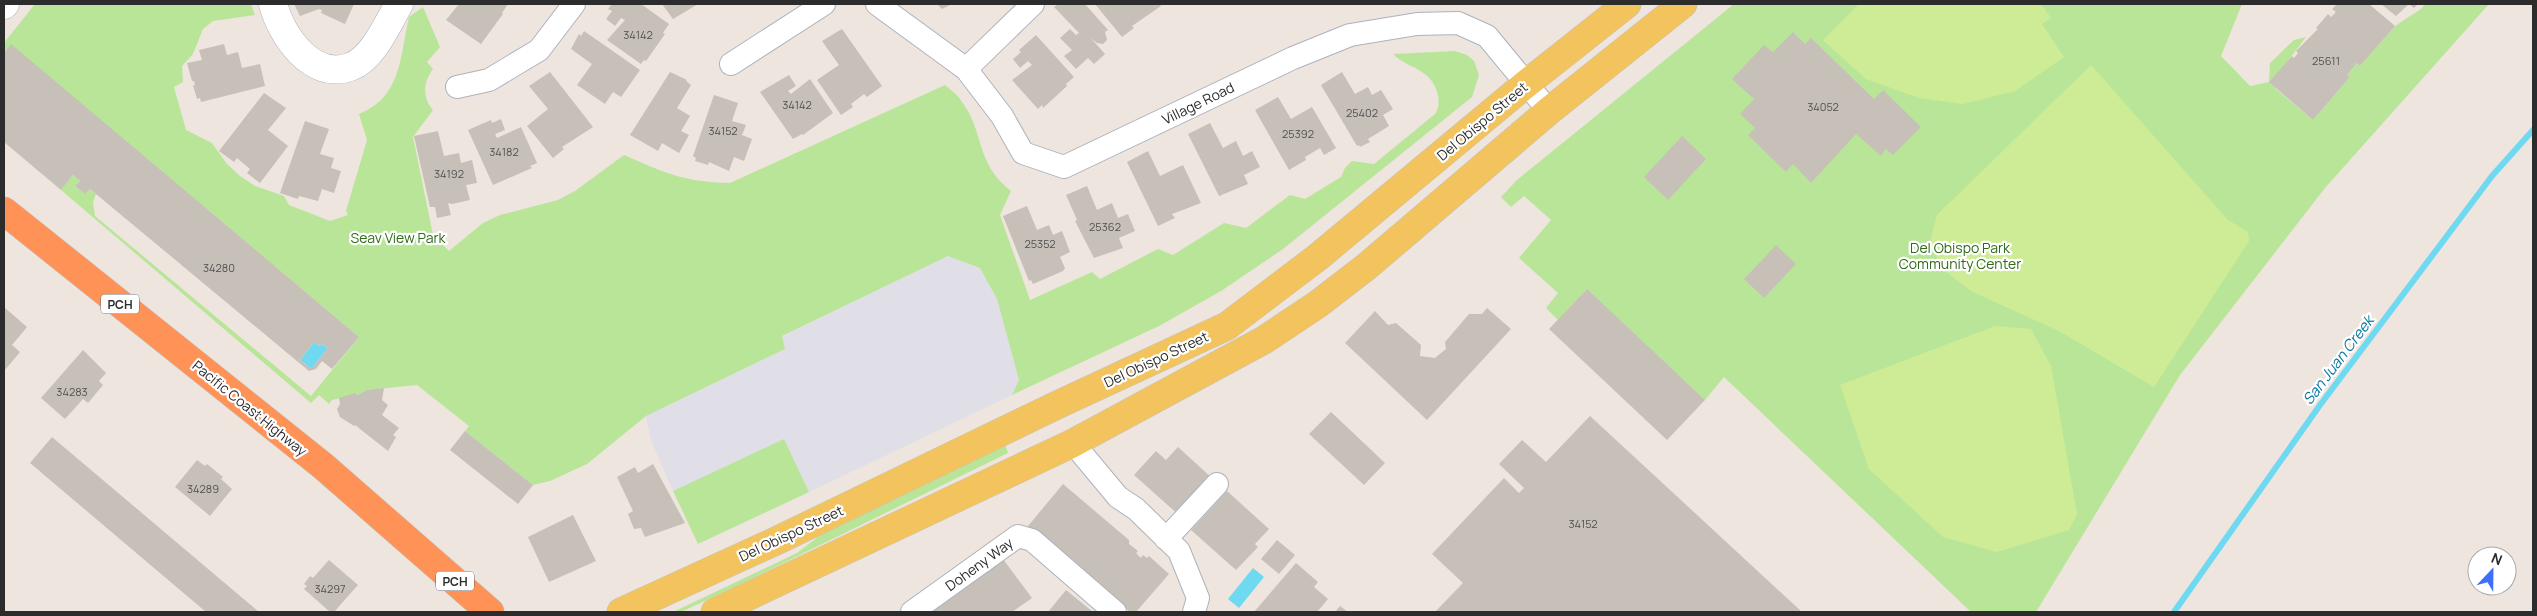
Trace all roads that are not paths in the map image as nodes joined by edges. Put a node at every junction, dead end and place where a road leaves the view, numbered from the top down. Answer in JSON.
{"nodes":[{"id":1,"x":273,"y":4,"type":"edge"},
{"id":2,"x":398,"y":4,"type":"edge"},
{"id":3,"x":574,"y":4,"type":"edge"},
{"id":4,"x":824,"y":4,"type":"edge"},
{"id":5,"x":876,"y":4,"type":"edge"},
{"id":6,"x":1033,"y":4,"type":"edge"},
{"id":7,"x":1627,"y":4,"type":"edge"},
{"id":8,"x":1683,"y":4,"type":"edge"},
{"id":9,"x":731,"y":64,"type":"dead end"},
{"id":10,"x":966,"y":69,"type":"junction"},
{"id":11,"x":1526,"y":84,"type":"junction"},
{"id":12,"x":457,"y":87,"type":"dead end"},
{"id":13,"x":1549,"y":111,"type":"junction"},
{"id":14,"x":4,"y":211,"type":"edge"},
{"id":15,"x":1074,"y":443,"type":"junction"},
{"id":16,"x":1217,"y":484,"type":"dead end"},
{"id":17,"x":1166,"y":538,"type":"junction"},
{"id":18,"x":490,"y":612,"type":"edge"},
{"id":19,"x":621,"y":612,"type":"edge"},
{"id":20,"x":715,"y":612,"type":"edge"},
{"id":21,"x":912,"y":612,"type":"edge"},
{"id":22,"x":1116,"y":612,"type":"edge"},
{"id":23,"x":1194,"y":612,"type":"edge"}],
"edges":[{"from":1,"to":2,"type":"street"},
{"from":3,"to":12,"type":"street"},
{"from":4,"to":9,"type":"street"},
{"from":5,"to":10,"type":"street","name":"Village Road"},
{"from":6,"to":10,"type":"street"},
{"from":7,"to":11,"type":"main road","name":"Del Obispo Street"},
{"from":8,"to":13,"type":"main road"},
{"from":10,"to":11,"type":"street","name":"Village Road"},
{"from":11,"to":13,"type":"street","name":"Village Road"},
{"from":11,"to":19,"type":"main road","name":"Del Obispo Street"},
{"from":13,"to":15,"type":"main road"},
{"from":14,"to":18,"type":"highway","name":"Pacific Coast Highway","number":"PCH"},
{"from":15,"to":17,"type":"street"},
{"from":15,"to":20,"type":"main road"},
{"from":16,"to":17,"type":"street"},
{"from":17,"to":23,"type":"street"},
{"from":21,"to":22,"type":"street","name":"Doheny Way"}]}
